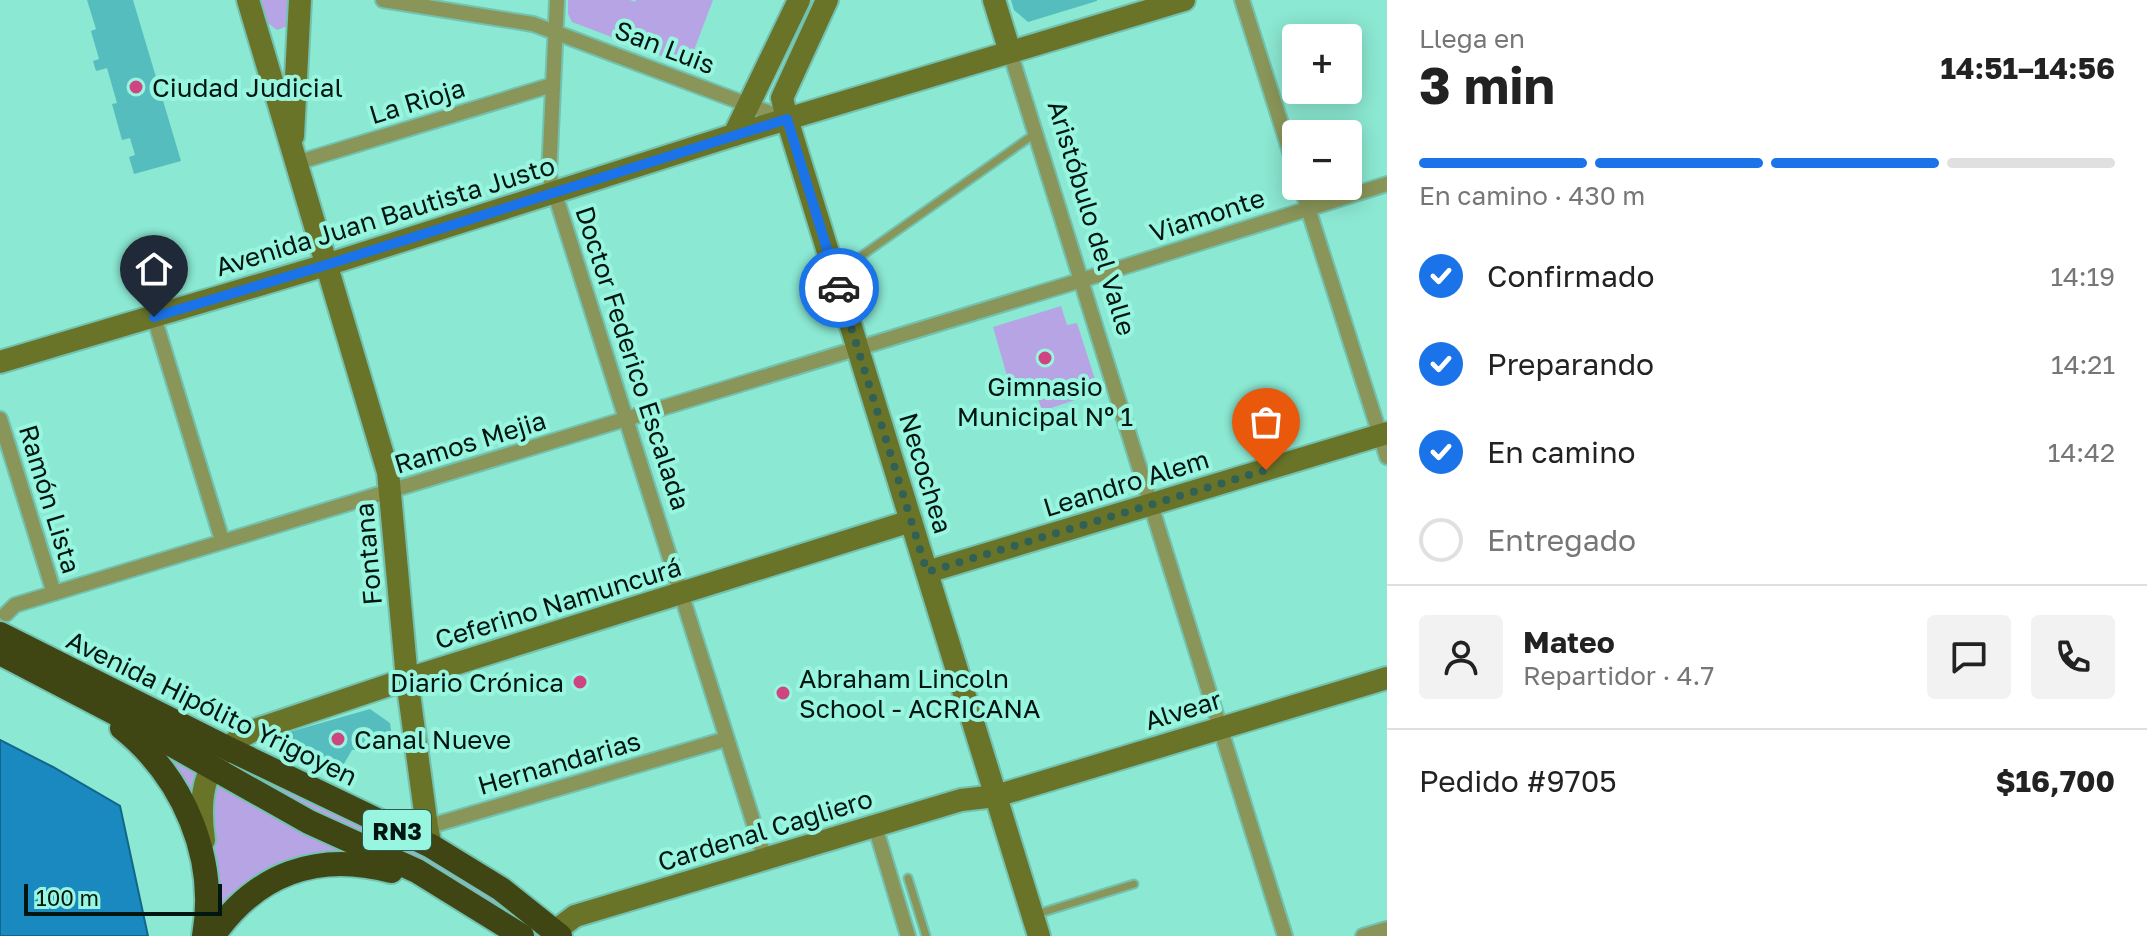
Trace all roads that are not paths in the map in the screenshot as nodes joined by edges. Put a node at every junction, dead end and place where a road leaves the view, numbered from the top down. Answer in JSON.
{"nodes":[{"id":1,"x":248,"y":0,"type":"edge"},
{"id":2,"x":383,"y":0,"type":"edge"},
{"id":3,"x":557,"y":0,"type":"edge"},
{"id":4,"x":799,"y":0,"type":"edge"},
{"id":5,"x":827,"y":0,"type":"edge"},
{"id":6,"x":994,"y":0,"type":"edge"},
{"id":7,"x":1184,"y":0,"type":"edge"},
{"id":8,"x":1242,"y":0,"type":"edge"},
{"id":9,"x":300,"y":11,"type":"edge"},
{"id":10,"x":555,"y":31,"type":"junction"},
{"id":11,"x":258,"y":33,"type":"junction"},
{"id":12,"x":1010,"y":52,"type":"junction"},
{"id":13,"x":552,"y":85,"type":"junction"},
{"id":14,"x":748,"y":105,"type":"junction"},
{"id":15,"x":787,"y":119,"type":"junction"},
{"id":16,"x":1282,"y":127,"type":"edge"},
{"id":17,"x":1036,"y":133,"type":"junction"},
{"id":18,"x":734,"y":135,"type":"junction"},
{"id":19,"x":294,"y":158,"type":"junction"},
{"id":20,"x":1387,"y":184,"type":"edge"},
{"id":21,"x":555,"y":192,"type":"junction"},
{"id":22,"x":1305,"y":200,"type":"edge"},
{"id":23,"x":1308,"y":208,"type":"junction"},
{"id":24,"x":326,"y":265,"type":"junction"},
{"id":25,"x":835,"y":275,"type":"junction"},
{"id":26,"x":1082,"y":280,"type":"junction"},
{"id":27,"x":154,"y":317,"type":"junction"},
{"id":28,"x":858,"y":348,"type":"junction"},
{"id":29,"x":0,"y":362,"type":"edge"},
{"id":30,"x":0,"y":419,"type":"edge"},
{"id":31,"x":627,"y":419,"type":"junction"},
{"id":32,"x":1384,"y":434,"type":"edge"},
{"id":33,"x":1387,"y":457,"type":"edge"},
{"id":34,"x":391,"y":491,"type":"junction"},
{"id":35,"x":1152,"y":504,"type":"junction"},
{"id":36,"x":911,"y":521,"type":"junction"},
{"id":37,"x":222,"y":540,"type":"junction"},
{"id":38,"x":927,"y":572,"type":"junction"},
{"id":39,"x":54,"y":593,"type":"junction"},
{"id":40,"x":682,"y":593,"type":"junction"},
{"id":41,"x":4,"y":635,"type":"edge"},
{"id":42,"x":1387,"y":678,"type":"edge"},
{"id":43,"x":407,"y":679,"type":"junction"},
{"id":44,"x":57,"y":683,"type":"junction"},
{"id":45,"x":1222,"y":728,"type":"junction"},
{"id":46,"x":726,"y":739,"type":"junction"},
{"id":47,"x":227,"y":748,"type":"junction"},
{"id":48,"x":211,"y":767,"type":"junction"},
{"id":49,"x":996,"y":796,"type":"junction"},
{"id":50,"x":875,"y":826,"type":"junction"},
{"id":51,"x":421,"y":835,"type":"junction"},
{"id":52,"x":765,"y":859,"type":"junction"},
{"id":53,"x":908,"y":878,"type":"dead end"},
{"id":54,"x":1134,"y":884,"type":"dead end"},
{"id":55,"x":207,"y":906,"type":"junction"},
{"id":56,"x":1036,"y":926,"type":"edge"},
{"id":57,"x":1387,"y":929,"type":"edge"},
{"id":58,"x":553,"y":934,"type":"edge"},
{"id":59,"x":204,"y":936,"type":"edge"},
{"id":60,"x":213,"y":936,"type":"edge"},
{"id":61,"x":499,"y":936,"type":"edge"},
{"id":62,"x":522,"y":936,"type":"edge"},
{"id":63,"x":908,"y":936,"type":"edge"},
{"id":64,"x":926,"y":936,"type":"edge"},
{"id":65,"x":1285,"y":936,"type":"edge"},
{"id":66,"x":1363,"y":936,"type":"edge"}],
"edges":[{"from":1,"to":11,"type":"main road","name":"Fontana"},
{"from":2,"to":10,"type":"street","name":"San Luis"},
{"from":3,"to":10,"type":"street","name":"Doctor Federico Escalada"},
{"from":4,"to":14,"type":"main road"},
{"from":5,"to":15,"type":"main road"},
{"from":6,"to":12,"type":"main road","name":"Aristóbulo del Valle"},
{"from":7,"to":12,"type":"main road","name":"Avenida Juan Bautista Justo"},
{"from":8,"to":16,"type":"street"},
{"from":9,"to":11,"type":"main road"},
{"from":9,"to":19,"type":"main road"},
{"from":10,"to":13,"type":"street","name":"Doctor Federico Escalada"},
{"from":10,"to":14,"type":"street","name":"San Luis"},
{"from":11,"to":19,"type":"main road","name":"Fontana"},
{"from":12,"to":15,"type":"main road","name":"Avenida Juan Bautista Justo"},
{"from":12,"to":17,"type":"street","name":"Aristóbulo del Valle"},
{"from":13,"to":19,"type":"street","name":"La Rioja"},
{"from":13,"to":21,"type":"street","name":"Doctor Federico Escalada"},
{"from":14,"to":15,"type":"street","name":"San Luis"},
{"from":14,"to":18,"type":"main road"},
{"from":15,"to":18,"type":"main road","name":"Avenida Juan Bautista Justo"},
{"from":15,"to":25,"type":"main road","name":"Necochea"},
{"from":17,"to":25,"type":"lane"},
{"from":17,"to":26,"type":"street","name":"Aristóbulo del Valle"},
{"from":18,"to":21,"type":"main road","name":"Avenida Juan Bautista Justo"},
{"from":19,"to":24,"type":"main road","name":"Fontana"},
{"from":20,"to":23,"type":"street","name":"Viamonte"},
{"from":21,"to":24,"type":"main road","name":"Avenida Juan Bautista Justo"},
{"from":21,"to":31,"type":"street","name":"Doctor Federico Escalada"},
{"from":22,"to":23,"type":"street"},
{"from":23,"to":26,"type":"street","name":"Viamonte"},
{"from":23,"to":32,"type":"street"},
{"from":24,"to":27,"type":"main road","name":"Avenida Juan Bautista Justo"},
{"from":24,"to":34,"type":"main road","name":"Fontana"},
{"from":25,"to":28,"type":"main road","name":"Necochea"},
{"from":26,"to":28,"type":"street","name":"Viamonte"},
{"from":26,"to":35,"type":"street","name":"Aristóbulo del Valle"},
{"from":27,"to":29,"type":"main road","name":"Avenida Juan Bautista Justo"},
{"from":27,"to":37,"type":"street"},
{"from":28,"to":31,"type":"street","name":"Ramos Mejia"},
{"from":28,"to":36,"type":"main road","name":"Necochea"},
{"from":30,"to":39,"type":"street","name":"Ramón Lista"},
{"from":31,"to":34,"type":"street","name":"Ramos Mejia"},
{"from":31,"to":40,"type":"street","name":"Doctor Federico Escalada"},
{"from":32,"to":33,"type":"street"},
{"from":32,"to":35,"type":"main road","name":"Leandro Alem"},
{"from":34,"to":37,"type":"street","name":"Ramos Mejia"},
{"from":34,"to":43,"type":"main road","name":"Fontana"},
{"from":35,"to":38,"type":"main road","name":"Leandro Alem"},
{"from":35,"to":45,"type":"street","name":"Aristóbulo del Valle"},
{"from":36,"to":38,"type":"main road","name":"Necochea"},
{"from":36,"to":40,"type":"main road","name":"Ceferino Namuncurá"},
{"from":37,"to":39,"type":"street","name":"Ramos Mejia"},
{"from":38,"to":49,"type":"main road","name":"Necochea"},
{"from":39,"to":41,"type":"street","name":"Ramos Mejia"},
{"from":40,"to":43,"type":"main road","name":"Ceferino Namuncurá"},
{"from":40,"to":46,"type":"street","name":"Doctor Federico Escalada"},
{"from":41,"to":44,"type":"highway","name":"Avenida Hipólito Yrigoyen"},
{"from":41,"to":47,"type":"highway","name":"Avenida Hipólito Yrigoyen","number":"RN3"},
{"from":42,"to":45,"type":"main road","name":"Alvear"},
{"from":43,"to":47,"type":"main road","name":"Ceferino Namuncurá"},
{"from":43,"to":51,"type":"main road","name":"Fontana"},
{"from":44,"to":48,"type":"highway"},
{"from":44,"to":55,"type":"highway"},
{"from":45,"to":49,"type":"main road","name":"Alvear"},
{"from":45,"to":65,"type":"street","name":"Aristóbulo del Valle"},
{"from":46,"to":51,"type":"street","name":"Hernandarias"},
{"from":46,"to":52,"type":"street","name":"Doctor Federico Escalada"},
{"from":47,"to":48,"type":"main road","name":"Ceferino Namuncurá"},
{"from":47,"to":51,"type":"highway","name":"Avenida Hipólito Yrigoyen","number":"RN3"},
{"from":48,"to":55,"type":"main road"},
{"from":48,"to":62,"type":"highway"},
{"from":49,"to":50,"type":"main road","name":"Cardenal Cagliero"},
{"from":49,"to":56,"type":"main road","name":"Necochea"},
{"from":50,"to":52,"type":"main road","name":"Cardenal Cagliero"},
{"from":50,"to":63,"type":"street"},
{"from":51,"to":58,"type":"highway","name":"Avenida Hipólito Yrigoyen","number":"RN3"},
{"from":52,"to":58,"type":"main road","name":"Cardenal Cagliero"},
{"from":53,"to":64,"type":"lane"},
{"from":54,"to":56,"type":"lane"},
{"from":55,"to":59,"type":"highway"},
{"from":57,"to":66,"type":"street"},
{"from":60,"to":61,"type":"highway"}]}
